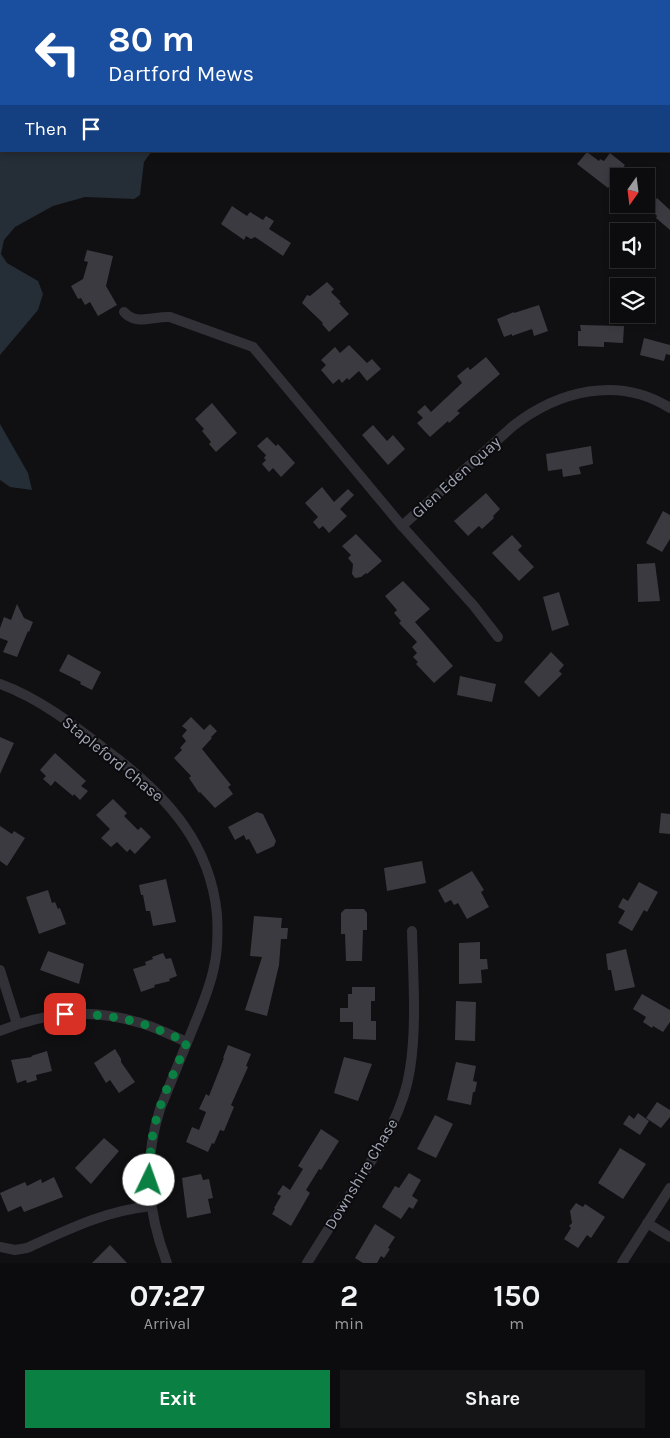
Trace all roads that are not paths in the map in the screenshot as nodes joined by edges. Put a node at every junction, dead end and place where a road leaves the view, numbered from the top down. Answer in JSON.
{"nodes":[{"id":1,"x":124,"y":312,"type":"dead end"},
{"id":2,"x":670,"y":408,"type":"edge"},
{"id":3,"x":402,"y":526,"type":"junction"},
{"id":4,"x":498,"y":637,"type":"dead end"},
{"id":5,"x":0,"y":684,"type":"edge"},
{"id":6,"x":412,"y":932,"type":"dead end"},
{"id":7,"x":0,"y":970,"type":"edge"},
{"id":8,"x":17,"y":1024,"type":"junction"},
{"id":9,"x":0,"y":1031,"type":"edge"},
{"id":10,"x":187,"y":1042,"type":"junction"},
{"id":11,"x":670,"y":1188,"type":"edge"},
{"id":12,"x":151,"y":1206,"type":"junction"},
{"id":13,"x":648,"y":1223,"type":"junction"},
{"id":14,"x":670,"y":1236,"type":"edge"},
{"id":15,"x":0,"y":1248,"type":"edge"},
{"id":16,"x":167,"y":1263,"type":"edge"},
{"id":17,"x":307,"y":1263,"type":"edge"},
{"id":18,"x":622,"y":1263,"type":"edge"}],
"edges":[{"from":1,"to":3,"type":"street","name":"Glen Eden Quay"},
{"from":2,"to":3,"type":"street","name":"Glen Eden Quay"},
{"from":3,"to":4,"type":"street"},
{"from":5,"to":10,"type":"street","name":"Stapleford Chase"},
{"from":6,"to":17,"type":"street","name":"Downshire Chase"},
{"from":7,"to":8,"type":"street"},
{"from":8,"to":9,"type":"street"},
{"from":8,"to":10,"type":"street"},
{"from":10,"to":12,"type":"street","name":"Stapleford Chase"},
{"from":11,"to":13,"type":"street"},
{"from":12,"to":15,"type":"street"},
{"from":12,"to":16,"type":"street","name":"Stapleford Chase"},
{"from":13,"to":14,"type":"street"},
{"from":13,"to":18,"type":"street"}]}
